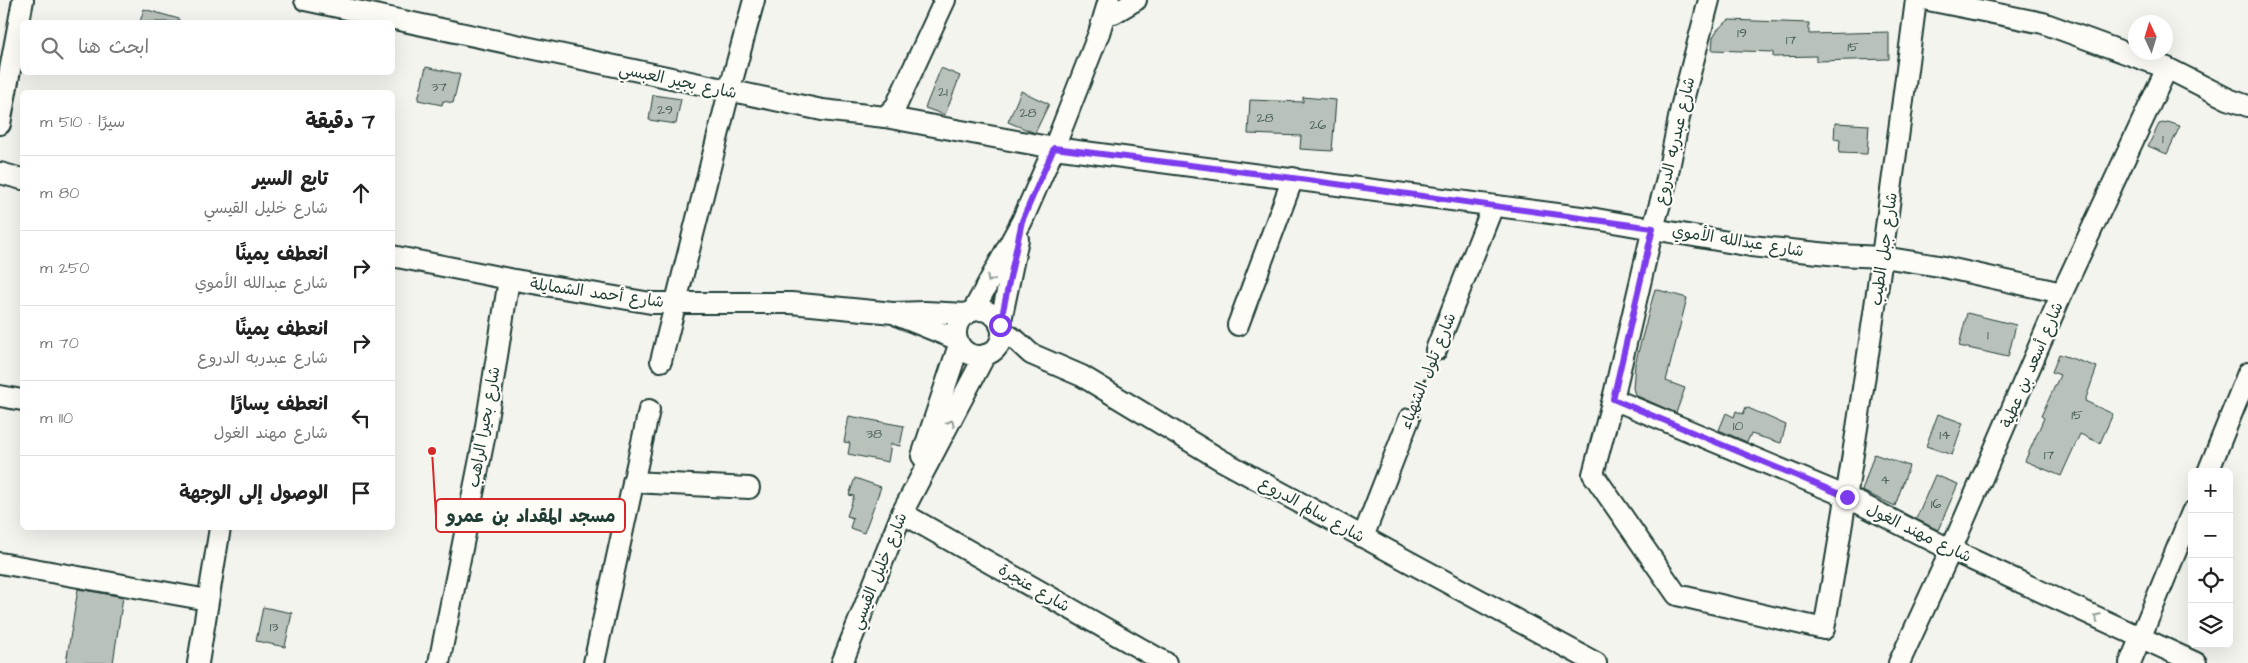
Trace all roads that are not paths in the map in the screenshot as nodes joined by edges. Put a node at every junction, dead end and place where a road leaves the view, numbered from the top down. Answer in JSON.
{"nodes":[{"id":1,"x":23,"y":0,"type":"edge"},
{"id":2,"x":305,"y":0,"type":"edge"},
{"id":3,"x":754,"y":0,"type":"edge"},
{"id":4,"x":945,"y":0,"type":"edge"},
{"id":5,"x":1136,"y":0,"type":"edge"},
{"id":6,"x":1710,"y":0,"type":"edge"},
{"id":7,"x":1916,"y":0,"type":"edge"},
{"id":8,"x":1928,"y":0,"type":"edge"},
{"id":9,"x":1962,"y":3,"type":"edge"},
{"id":10,"x":1114,"y":4,"type":"edge"},
{"id":11,"x":2167,"y":68,"type":"junction"},
{"id":12,"x":729,"y":92,"type":"junction"},
{"id":13,"x":2228,"y":99,"type":"junction"},
{"id":14,"x":2248,"y":106,"type":"edge"},
{"id":15,"x":2248,"y":115,"type":"edge"},
{"id":16,"x":885,"y":117,"type":"junction"},
{"id":17,"x":0,"y":124,"type":"edge"},
{"id":18,"x":1054,"y":148,"type":"junction"},
{"id":19,"x":0,"y":173,"type":"edge"},
{"id":20,"x":20,"y":178,"type":"edge"},
{"id":21,"x":1293,"y":178,"type":"junction"},
{"id":22,"x":1493,"y":206,"type":"junction"},
{"id":23,"x":1022,"y":221,"type":"junction"},
{"id":24,"x":1653,"y":228,"type":"junction"},
{"id":25,"x":395,"y":257,"type":"edge"},
{"id":26,"x":1883,"y":257,"type":"junction"},
{"id":27,"x":509,"y":279,"type":"junction"},
{"id":28,"x":2062,"y":293,"type":"junction"},
{"id":29,"x":675,"y":304,"type":"junction"},
{"id":30,"x":893,"y":313,"type":"junction"},
{"id":31,"x":970,"y":313,"type":"junction"},
{"id":32,"x":1238,"y":325,"type":"dead end"},
{"id":33,"x":1001,"y":328,"type":"junction"},
{"id":34,"x":958,"y":342,"type":"junction"},
{"id":35,"x":1436,"y":350,"type":"road end"},
{"id":36,"x":988,"y":354,"type":"junction"},
{"id":37,"x":1031,"y":354,"type":"junction"},
{"id":38,"x":661,"y":361,"type":"dead end"},
{"id":39,"x":2248,"y":373,"type":"edge"},
{"id":40,"x":0,"y":396,"type":"edge"},
{"id":41,"x":1613,"y":399,"type":"junction"},
{"id":42,"x":20,"y":400,"type":"edge"},
{"id":43,"x":649,"y":410,"type":"dead end"},
{"id":44,"x":1409,"y":419,"type":"road end"},
{"id":45,"x":2210,"y":468,"type":"edge"},
{"id":46,"x":918,"y":480,"type":"junction"},
{"id":47,"x":633,"y":482,"type":"junction"},
{"id":48,"x":749,"y":488,"type":"dead end"},
{"id":49,"x":1847,"y":497,"type":"junction"},
{"id":50,"x":902,"y":513,"type":"junction"},
{"id":51,"x":2192,"y":513,"type":"edge"},
{"id":52,"x":220,"y":530,"type":"edge"},
{"id":53,"x":1363,"y":537,"type":"junction"},
{"id":54,"x":1951,"y":550,"type":"junction"},
{"id":55,"x":0,"y":563,"type":"edge"},
{"id":56,"x":208,"y":600,"type":"junction"},
{"id":57,"x":2141,"y":638,"type":"junction"},
{"id":58,"x":198,"y":663,"type":"edge"},
{"id":59,"x":438,"y":663,"type":"edge"},
{"id":60,"x":594,"y":663,"type":"edge"},
{"id":61,"x":842,"y":663,"type":"edge"},
{"id":62,"x":1166,"y":663,"type":"edge"},
{"id":63,"x":1596,"y":663,"type":"edge"},
{"id":64,"x":1899,"y":663,"type":"edge"},
{"id":65,"x":2130,"y":663,"type":"edge"},
{"id":66,"x":2196,"y":663,"type":"edge"}],
"edges":[{"from":1,"to":17,"type":"street"},
{"from":2,"to":12,"type":"street","name":"شارع بجير العبسي"},
{"from":3,"to":12,"type":"street"},
{"from":4,"to":16,"type":"street"},
{"from":5,"to":10,"type":"street"},
{"from":6,"to":24,"type":"street","name":"شارع عبدربه الدروع"},
{"from":7,"to":26,"type":"street","name":"شارع جبل الطيب"},
{"from":8,"to":9,"type":"street"},
{"from":9,"to":11,"type":"street"},
{"from":10,"to":18,"type":"street"},
{"from":11,"to":13,"type":"street"},
{"from":11,"to":28,"type":"street","name":"شارع أسعد بن عطية"},
{"from":12,"to":16,"type":"street","name":"شارع بجير العبسي"},
{"from":12,"to":29,"type":"street"},
{"from":13,"to":14,"type":"street"},
{"from":13,"to":15,"type":"street"},
{"from":16,"to":18,"type":"street","name":"شارع بجير العبسي"},
{"from":18,"to":21,"type":"street","name":"شارع عبدالله الأموي"},
{"from":18,"to":23,"type":"street"},
{"from":19,"to":20,"type":"street"},
{"from":21,"to":22,"type":"street","name":"شارع عبدالله الأموي"},
{"from":21,"to":32,"type":"street"},
{"from":22,"to":24,"type":"street","name":"شارع عبدالله الأموي"},
{"from":22,"to":35,"type":"street","name":"شارع تلول الشهباء"},
{"from":23,"to":31,"type":"street","one_way":true},
{"from":23,"to":33,"type":"street"},
{"from":24,"to":26,"type":"street","name":"شارع عبدالله الأموي"},
{"from":24,"to":41,"type":"street","name":"شارع عبدربه الدروع"},
{"from":25,"to":27,"type":"street","name":"شارع أحمد الشمايلة"},
{"from":26,"to":28,"type":"street","name":"شارع عبدالله الأموي"},
{"from":26,"to":49,"type":"street","name":"شارع جبل الطيب"},
{"from":27,"to":29,"type":"street","name":"شارع أحمد الشمايلة"},
{"from":27,"to":59,"type":"street","name":"شارع بحيرا الراهب"},
{"from":28,"to":54,"type":"street","name":"شارع أسعد بن عطية"},
{"from":29,"to":30,"type":"street","name":"شارع أحمد الشمايلة"},
{"from":29,"to":38,"type":"street"},
{"from":30,"to":31,"type":"street","name":"شارع أحمد الشمايلة"},
{"from":30,"to":34,"type":"street","name":"شارع أحمد الشمايلة"},
{"from":31,"to":33,"type":"street"},
{"from":31,"to":34,"type":"street"},
{"from":33,"to":36,"type":"street"},
{"from":33,"to":37,"type":"street","name":"شارع سالم الدروع"},
{"from":34,"to":36,"type":"street"},
{"from":34,"to":46,"type":"street","name":"شارع خليل القيسي"},
{"from":36,"to":37,"type":"street","name":"شارع سالم الدروع"},
{"from":46,"to":36,"type":"street","name":"شارع خليل القيسي","one_way":true},
{"from":37,"to":53,"type":"street","name":"شارع سالم الدروع"},
{"from":39,"to":45,"type":"street"},
{"from":40,"to":42,"type":"street"},
{"from":41,"to":49,"type":"street","name":"شارع مهند الغول"},
{"from":41,"to":49,"type":"street","name":"شارع جبل الطيب"},
{"from":43,"to":47,"type":"street"},
{"from":44,"to":53,"type":"street","name":"شارع تلول الشهباء"},
{"from":46,"to":50,"type":"street","name":"شارع خليل القيسي"},
{"from":47,"to":48,"type":"street"},
{"from":47,"to":60,"type":"street"},
{"from":49,"to":54,"type":"street","name":"شارع مهند الغول"},
{"from":50,"to":61,"type":"street","name":"شارع خليل القيسي"},
{"from":50,"to":62,"type":"street","name":"شارع عنجرة"},
{"from":51,"to":57,"type":"street"},
{"from":52,"to":56,"type":"street"},
{"from":53,"to":63,"type":"street","name":"شارع سالم الدروع"},
{"from":57,"to":54,"type":"street","name":"شارع مهند الغول","one_way":true},
{"from":54,"to":64,"type":"street","name":"شارع أسعد بن عطية"},
{"from":55,"to":56,"type":"street"},
{"from":56,"to":58,"type":"street"},
{"from":57,"to":65,"type":"street"},
{"from":57,"to":66,"type":"street","name":"شارع مهند الغول"}]}
